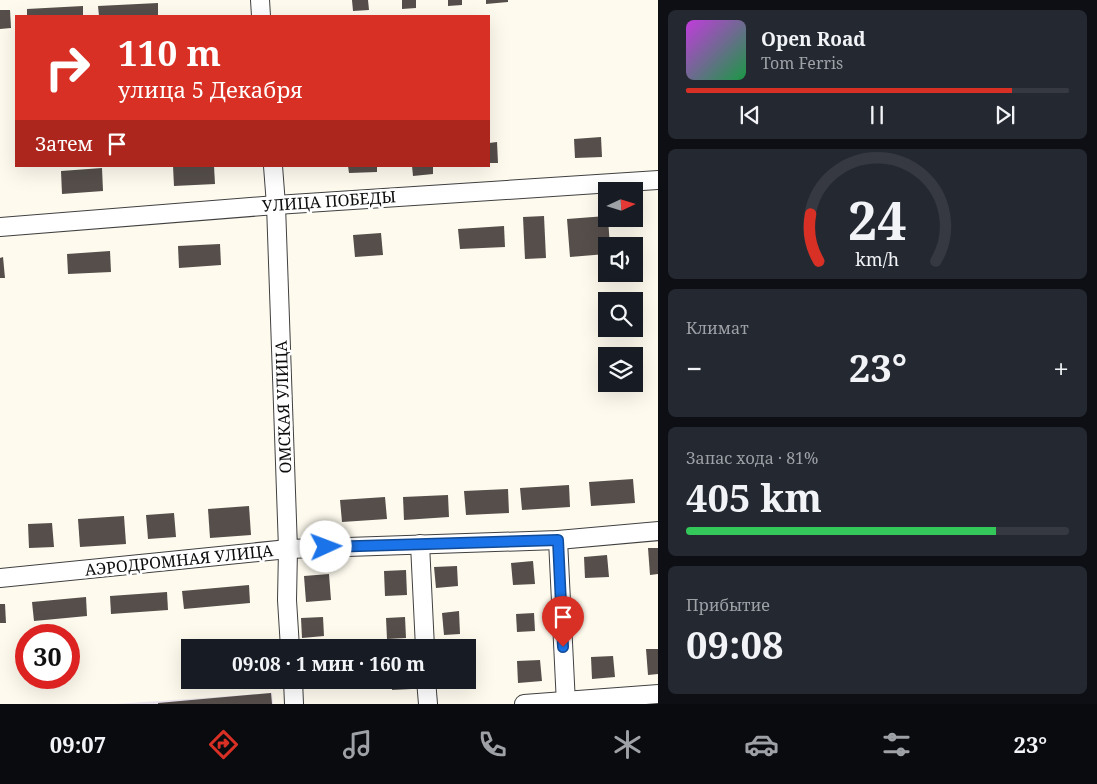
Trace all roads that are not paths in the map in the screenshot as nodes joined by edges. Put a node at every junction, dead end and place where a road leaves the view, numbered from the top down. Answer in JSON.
{"nodes":[{"id":1,"x":260,"y":0,"type":"edge"},
{"id":2,"x":261,"y":15,"type":"edge"},
{"id":3,"x":273,"y":167,"type":"edge"},
{"id":4,"x":658,"y":180,"type":"edge"},
{"id":5,"x":276,"y":205,"type":"junction"},
{"id":6,"x":0,"y":227,"type":"edge"},
{"id":7,"x":658,"y":531,"type":"edge"},
{"id":8,"x":558,"y":540,"type":"junction"},
{"id":9,"x":420,"y":544,"type":"junction"},
{"id":10,"x":288,"y":549,"type":"junction"},
{"id":11,"x":0,"y":578,"type":"edge"},
{"id":12,"x":289,"y":639,"type":"edge"},
{"id":13,"x":425,"y":639,"type":"edge"},
{"id":14,"x":293,"y":689,"type":"edge"},
{"id":15,"x":427,"y":689,"type":"edge"},
{"id":16,"x":658,"y":694,"type":"edge"},
{"id":17,"x":566,"y":702,"type":"edge"},
{"id":18,"x":294,"y":704,"type":"edge"},
{"id":19,"x":428,"y":704,"type":"edge"},
{"id":20,"x":524,"y":704,"type":"edge"}],
"edges":[{"from":1,"to":2,"type":"street"},
{"from":3,"to":5,"type":"street","name":"ОМСКАЯ УЛИЦА"},
{"from":4,"to":5,"type":"street","name":"УЛИЦА ПОБЕДЫ"},
{"from":5,"to":6,"type":"street","name":"УЛИЦА ПОБЕДЫ"},
{"from":5,"to":10,"type":"street","name":"ОМСКАЯ УЛИЦА"},
{"from":7,"to":8,"type":"street","name":"АЭРОДРОМНАЯ УЛИЦА"},
{"from":8,"to":9,"type":"street","name":"АЭРОДРОМНАЯ УЛИЦА"},
{"from":8,"to":17,"type":"street"},
{"from":9,"to":10,"type":"street","name":"АЭРОДРОМНАЯ УЛИЦА"},
{"from":9,"to":13,"type":"street"},
{"from":10,"to":11,"type":"street","name":"АЭРОДРОМНАЯ УЛИЦА"},
{"from":10,"to":12,"type":"street","name":"ОМСКАЯ УЛИЦА"},
{"from":14,"to":18,"type":"street"},
{"from":15,"to":19,"type":"street"},
{"from":16,"to":17,"type":"street"},
{"from":17,"to":20,"type":"street"}]}
